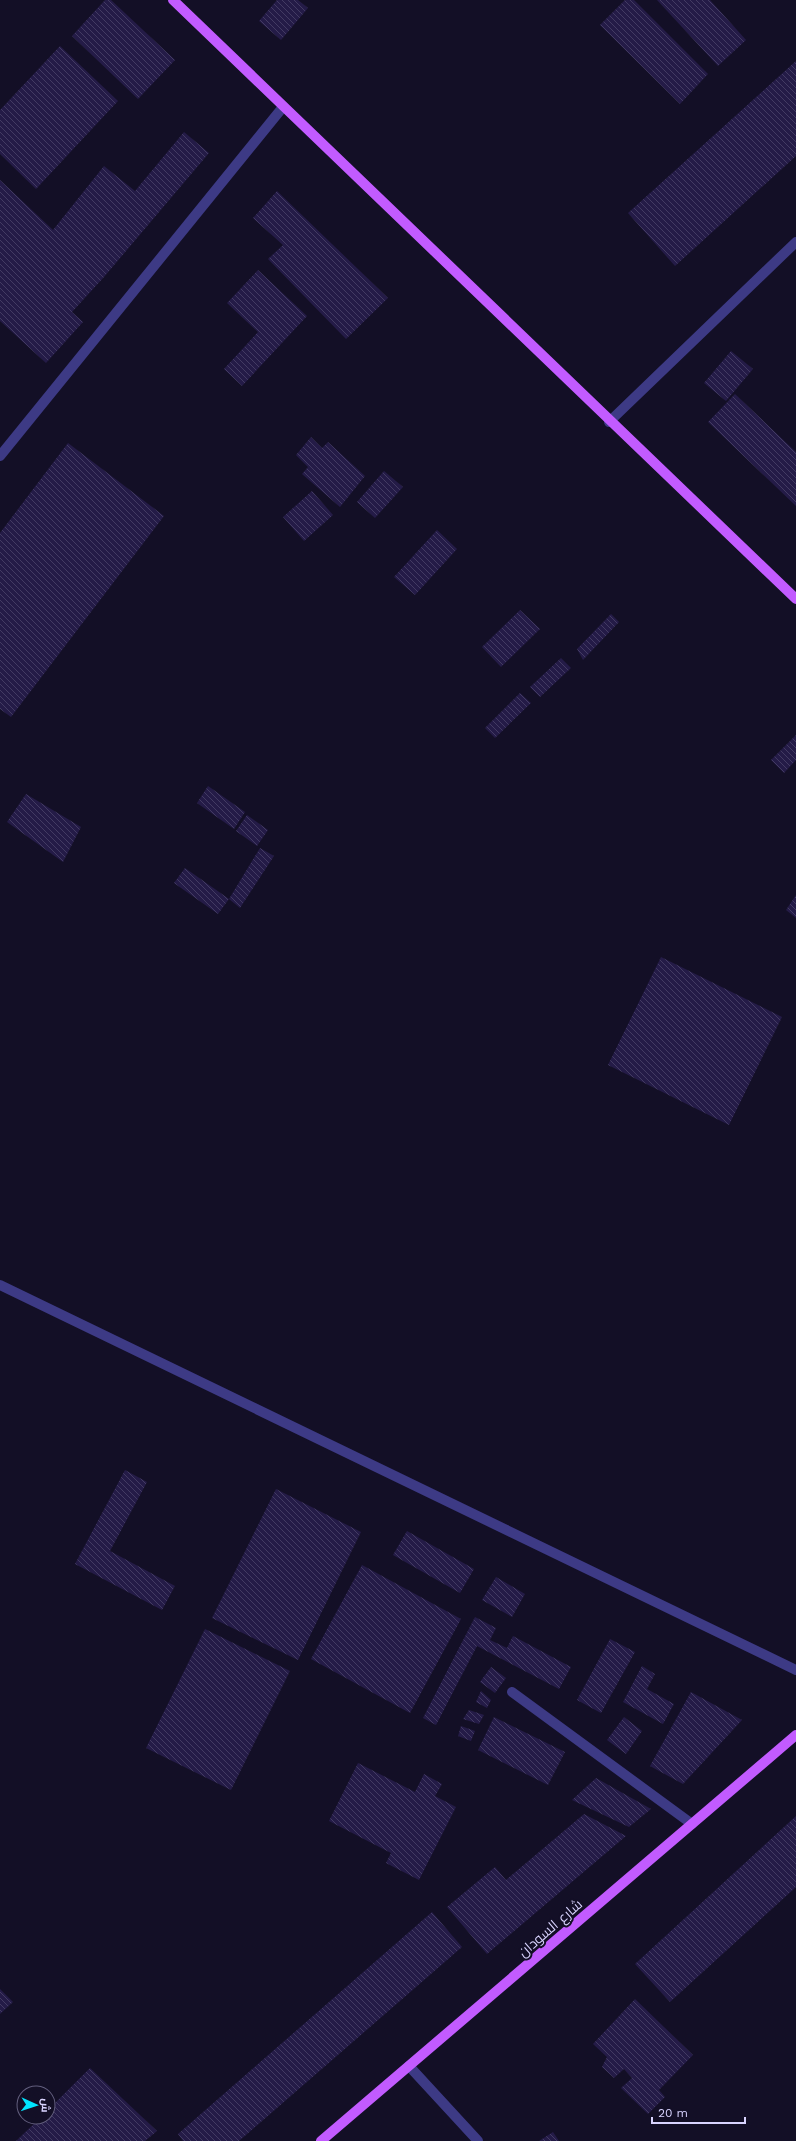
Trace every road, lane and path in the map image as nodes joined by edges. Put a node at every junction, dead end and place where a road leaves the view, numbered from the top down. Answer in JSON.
{"nodes":[{"id":1,"x":173,"y":0,"type":"edge"},
{"id":2,"x":283,"y":107,"type":"junction"},
{"id":3,"x":796,"y":242,"type":"edge"},
{"id":4,"x":610,"y":422,"type":"junction"},
{"id":5,"x":0,"y":456,"type":"edge"},
{"id":6,"x":796,"y":599,"type":"edge"},
{"id":7,"x":0,"y":1285,"type":"edge"},
{"id":8,"x":796,"y":1670,"type":"edge"},
{"id":9,"x":512,"y":1692,"type":"dead end"},
{"id":10,"x":796,"y":1735,"type":"edge"},
{"id":11,"x":692,"y":1824,"type":"junction"},
{"id":12,"x":409,"y":2066,"type":"junction"},
{"id":13,"x":322,"y":2141,"type":"edge"},
{"id":14,"x":478,"y":2141,"type":"edge"}],
"edges":[{"from":1,"to":2,"type":"main road"},
{"from":2,"to":4,"type":"main road"},
{"from":2,"to":5,"type":"street"},
{"from":3,"to":4,"type":"street"},
{"from":4,"to":6,"type":"main road"},
{"from":7,"to":8,"type":"street"},
{"from":9,"to":11,"type":"street"},
{"from":10,"to":11,"type":"main road","name":"شارع السودان"},
{"from":11,"to":12,"type":"main road","name":"شارع السودان"},
{"from":12,"to":13,"type":"main road","name":"شارع السودان"},
{"from":12,"to":14,"type":"street"}]}
